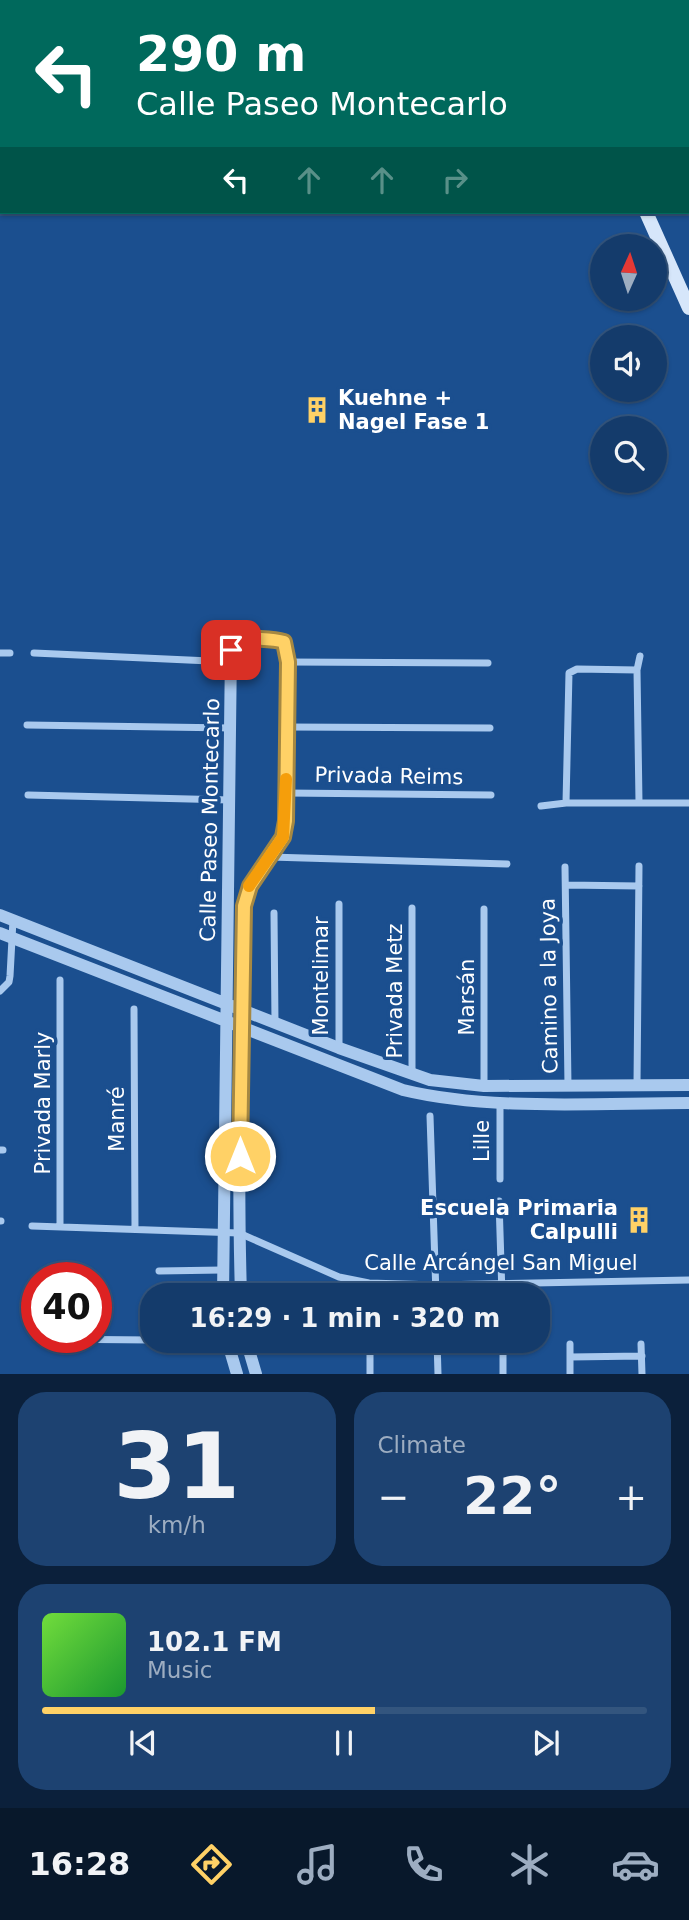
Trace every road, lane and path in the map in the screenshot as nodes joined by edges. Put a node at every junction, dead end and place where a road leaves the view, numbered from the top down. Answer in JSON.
{"nodes":[{"id":1,"x":647,"y":214,"type":"edge"},
{"id":2,"x":689,"y":308,"type":"edge"},
{"id":3,"x":0,"y":653,"type":"edge"},
{"id":4,"x":10,"y":653,"type":"dead end"},
{"id":5,"x":34,"y":653,"type":"dead end"},
{"id":6,"x":640,"y":656,"type":"dead end"},
{"id":7,"x":232,"y":662,"type":"junction"},
{"id":8,"x":288,"y":662,"type":"junction"},
{"id":9,"x":488,"y":663,"type":"dead end"},
{"id":10,"x":637,"y":670,"type":"junction"},
{"id":11,"x":27,"y":725,"type":"dead end"},
{"id":12,"x":286,"y":727,"type":"junction"},
{"id":13,"x":231,"y":728,"type":"junction"},
{"id":14,"x":490,"y":728,"type":"dead end"},
{"id":15,"x":286,"y":793,"type":"junction"},
{"id":16,"x":28,"y":795,"type":"dead end"},
{"id":17,"x":491,"y":795,"type":"dead end"},
{"id":18,"x":230,"y":800,"type":"junction"},
{"id":19,"x":639,"y":802,"type":"junction"},
{"id":20,"x":566,"y":803,"type":"junction"},
{"id":21,"x":689,"y":803,"type":"edge"},
{"id":22,"x":541,"y":806,"type":"dead end"},
{"id":23,"x":270,"y":857,"type":"junction"},
{"id":24,"x":507,"y":864,"type":"dead end"},
{"id":25,"x":639,"y":866,"type":"dead end"},
{"id":26,"x":565,"y":867,"type":"dead end"},
{"id":27,"x":566,"y":886,"type":"junction"},
{"id":28,"x":639,"y":886,"type":"junction"},
{"id":29,"x":340,"y":904,"type":"dead end"},
{"id":30,"x":412,"y":908,"type":"dead end"},
{"id":31,"x":484,"y":909,"type":"dead end"},
{"id":32,"x":274,"y":913,"type":"dead end"},
{"id":33,"x":0,"y":915,"type":"edge"},
{"id":34,"x":13,"y":920,"type":"junction"},
{"id":35,"x":6,"y":936,"type":"edge"},
{"id":36,"x":60,"y":980,"type":"dead end"},
{"id":37,"x":0,"y":991,"type":"edge"},
{"id":38,"x":226,"y":1003,"type":"junction"},
{"id":39,"x":134,"y":1009,"type":"dead end"},
{"id":40,"x":242,"y":1010,"type":"junction"},
{"id":41,"x":225,"y":1021,"type":"junction"},
{"id":42,"x":275,"y":1023,"type":"junction"},
{"id":43,"x":241,"y":1027,"type":"junction"},
{"id":44,"x":339,"y":1048,"type":"junction"},
{"id":45,"x":412,"y":1074,"type":"junction"},
{"id":46,"x":430,"y":1080,"type":"junction"},
{"id":47,"x":637,"y":1084,"type":"junction"},
{"id":48,"x":689,"y":1085,"type":"edge"},
{"id":49,"x":484,"y":1086,"type":"junction"},
{"id":50,"x":540,"y":1086,"type":"junction"},
{"id":51,"x":568,"y":1086,"type":"junction"},
{"id":52,"x":429,"y":1096,"type":"junction"},
{"id":53,"x":500,"y":1103,"type":"junction"},
{"id":54,"x":540,"y":1103,"type":"junction"},
{"id":55,"x":689,"y":1103,"type":"edge"},
{"id":56,"x":430,"y":1116,"type":"dead end"},
{"id":57,"x":500,"y":1179,"type":"dead end"},
{"id":58,"x":499,"y":1201,"type":"dead end"},
{"id":59,"x":32,"y":1226,"type":"dead end"},
{"id":60,"x":61,"y":1226,"type":"junction"},
{"id":61,"x":135,"y":1229,"type":"junction"},
{"id":62,"x":222,"y":1233,"type":"junction"},
{"id":63,"x":239,"y":1233,"type":"junction"},
{"id":64,"x":222,"y":1270,"type":"junction"},
{"id":65,"x":159,"y":1271,"type":"dead end"},
{"id":66,"x":689,"y":1280,"type":"edge"},
{"id":67,"x":223,"y":1283,"type":"edge"},
{"id":68,"x":241,"y":1283,"type":"edge"},
{"id":69,"x":369,"y":1283,"type":"edge"},
{"id":70,"x":436,"y":1283,"type":"edge"},
{"id":71,"x":502,"y":1283,"type":"joint"},
{"id":72,"x":112,"y":1340,"type":"edge"},
{"id":73,"x":140,"y":1340,"type":"edge"},
{"id":74,"x":570,"y":1344,"type":"dead end"},
{"id":75,"x":641,"y":1344,"type":"dead end"},
{"id":76,"x":231,"y":1353,"type":"edge"},
{"id":77,"x":250,"y":1353,"type":"edge"},
{"id":78,"x":370,"y":1353,"type":"edge"},
{"id":79,"x":437,"y":1353,"type":"edge"},
{"id":80,"x":503,"y":1353,"type":"edge"},
{"id":81,"x":642,"y":1356,"type":"junction"},
{"id":82,"x":570,"y":1357,"type":"junction"},
{"id":83,"x":237,"y":1374,"type":"edge"},
{"id":84,"x":256,"y":1374,"type":"edge"},
{"id":85,"x":370,"y":1374,"type":"edge"},
{"id":86,"x":438,"y":1374,"type":"edge"},
{"id":87,"x":503,"y":1374,"type":"edge"},
{"id":88,"x":570,"y":1374,"type":"edge"},
{"id":89,"x":642,"y":1374,"type":"edge"}],
"edges":[{"from":1,"to":2,"type":"main road"},
{"from":3,"to":4,"type":"street"},
{"from":5,"to":7,"type":"street"},
{"from":6,"to":10,"type":"street"},
{"from":7,"to":8,"type":"street"},
{"from":7,"to":13,"type":"street","name":"Calle Paseo Montecarlo"},
{"from":8,"to":9,"type":"street"},
{"from":8,"to":12,"type":"street","name":"Calle Paseo Montecarlo"},
{"from":10,"to":19,"type":"street"},
{"from":10,"to":20,"type":"street"},
{"from":11,"to":13,"type":"street"},
{"from":12,"to":14,"type":"street"},
{"from":12,"to":15,"type":"street","name":"Calle Paseo Montecarlo"},
{"from":13,"to":18,"type":"street","name":"Calle Paseo Montecarlo"},
{"from":15,"to":17,"type":"street","name":"Privada Reims"},
{"from":15,"to":23,"type":"street","name":"Calle Paseo Montecarlo"},
{"from":16,"to":18,"type":"street"},
{"from":18,"to":38,"type":"street","name":"Calle Paseo Montecarlo"},
{"from":19,"to":20,"type":"street"},
{"from":19,"to":21,"type":"street"},
{"from":20,"to":22,"type":"street"},
{"from":23,"to":24,"type":"street"},
{"from":23,"to":40,"type":"street","name":"Calle Paseo Montecarlo"},
{"from":25,"to":28,"type":"street"},
{"from":26,"to":27,"type":"street","name":"Camino a la Joya"},
{"from":27,"to":28,"type":"street","name":"Camino a la Joya"},
{"from":27,"to":51,"type":"street","name":"Camino a la Joya"},
{"from":28,"to":47,"type":"street"},
{"from":29,"to":44,"type":"street","name":"Montelimar"},
{"from":30,"to":45,"type":"street","name":"Privada Metz"},
{"from":31,"to":49,"type":"street","name":"Marsán"},
{"from":32,"to":42,"type":"street"},
{"from":33,"to":34,"type":"street"},
{"from":34,"to":35,"type":"street"},
{"from":34,"to":38,"type":"street"},
{"from":35,"to":37,"type":"street"},
{"from":35,"to":41,"type":"street"},
{"from":36,"to":60,"type":"street","name":"Privada Marly"},
{"from":38,"to":40,"type":"street"},
{"from":38,"to":41,"type":"street","name":"Calle Paseo Montecarlo"},
{"from":39,"to":61,"type":"street","name":"Manré"},
{"from":40,"to":42,"type":"street"},
{"from":40,"to":43,"type":"street","name":"Calle Paseo Montecarlo"},
{"from":41,"to":43,"type":"street"},
{"from":41,"to":62,"type":"street","name":"Calle Paseo Montecarlo"},
{"from":42,"to":44,"type":"street"},
{"from":43,"to":52,"type":"street"},
{"from":43,"to":63,"type":"street","name":"Calle Paseo Montecarlo"},
{"from":44,"to":45,"type":"street"},
{"from":45,"to":46,"type":"street"},
{"from":46,"to":49,"type":"street"},
{"from":46,"to":52,"type":"street"},
{"from":47,"to":48,"type":"street"},
{"from":47,"to":51,"type":"street"},
{"from":49,"to":50,"type":"street"},
{"from":50,"to":51,"type":"street"},
{"from":50,"to":54,"type":"street"},
{"from":52,"to":53,"type":"street"},
{"from":53,"to":54,"type":"street"},
{"from":53,"to":57,"type":"street","name":"Lille"},
{"from":54,"to":55,"type":"street"},
{"from":56,"to":70,"type":"street"},
{"from":58,"to":71,"type":"street"},
{"from":59,"to":60,"type":"street"},
{"from":60,"to":61,"type":"street"},
{"from":61,"to":62,"type":"street"},
{"from":62,"to":63,"type":"street"},
{"from":62,"to":64,"type":"street","name":"Calle Paseo Montecarlo"},
{"from":63,"to":68,"type":"street","name":"Calle Paseo Montecarlo"},
{"from":63,"to":69,"type":"street","name":"Calle Arcángel San Miguel"},
{"from":64,"to":65,"type":"street"},
{"from":64,"to":67,"type":"street","name":"Calle Paseo Montecarlo"},
{"from":66,"to":71,"type":"street","name":"Calle Arcángel San Miguel"},
{"from":72,"to":73,"type":"street"},
{"from":74,"to":82,"type":"street"},
{"from":75,"to":81,"type":"street"},
{"from":76,"to":83,"type":"street"},
{"from":77,"to":84,"type":"street"},
{"from":78,"to":85,"type":"street"},
{"from":79,"to":86,"type":"street"},
{"from":80,"to":87,"type":"street"},
{"from":81,"to":82,"type":"street"},
{"from":81,"to":89,"type":"street"},
{"from":82,"to":88,"type":"street"}]}
